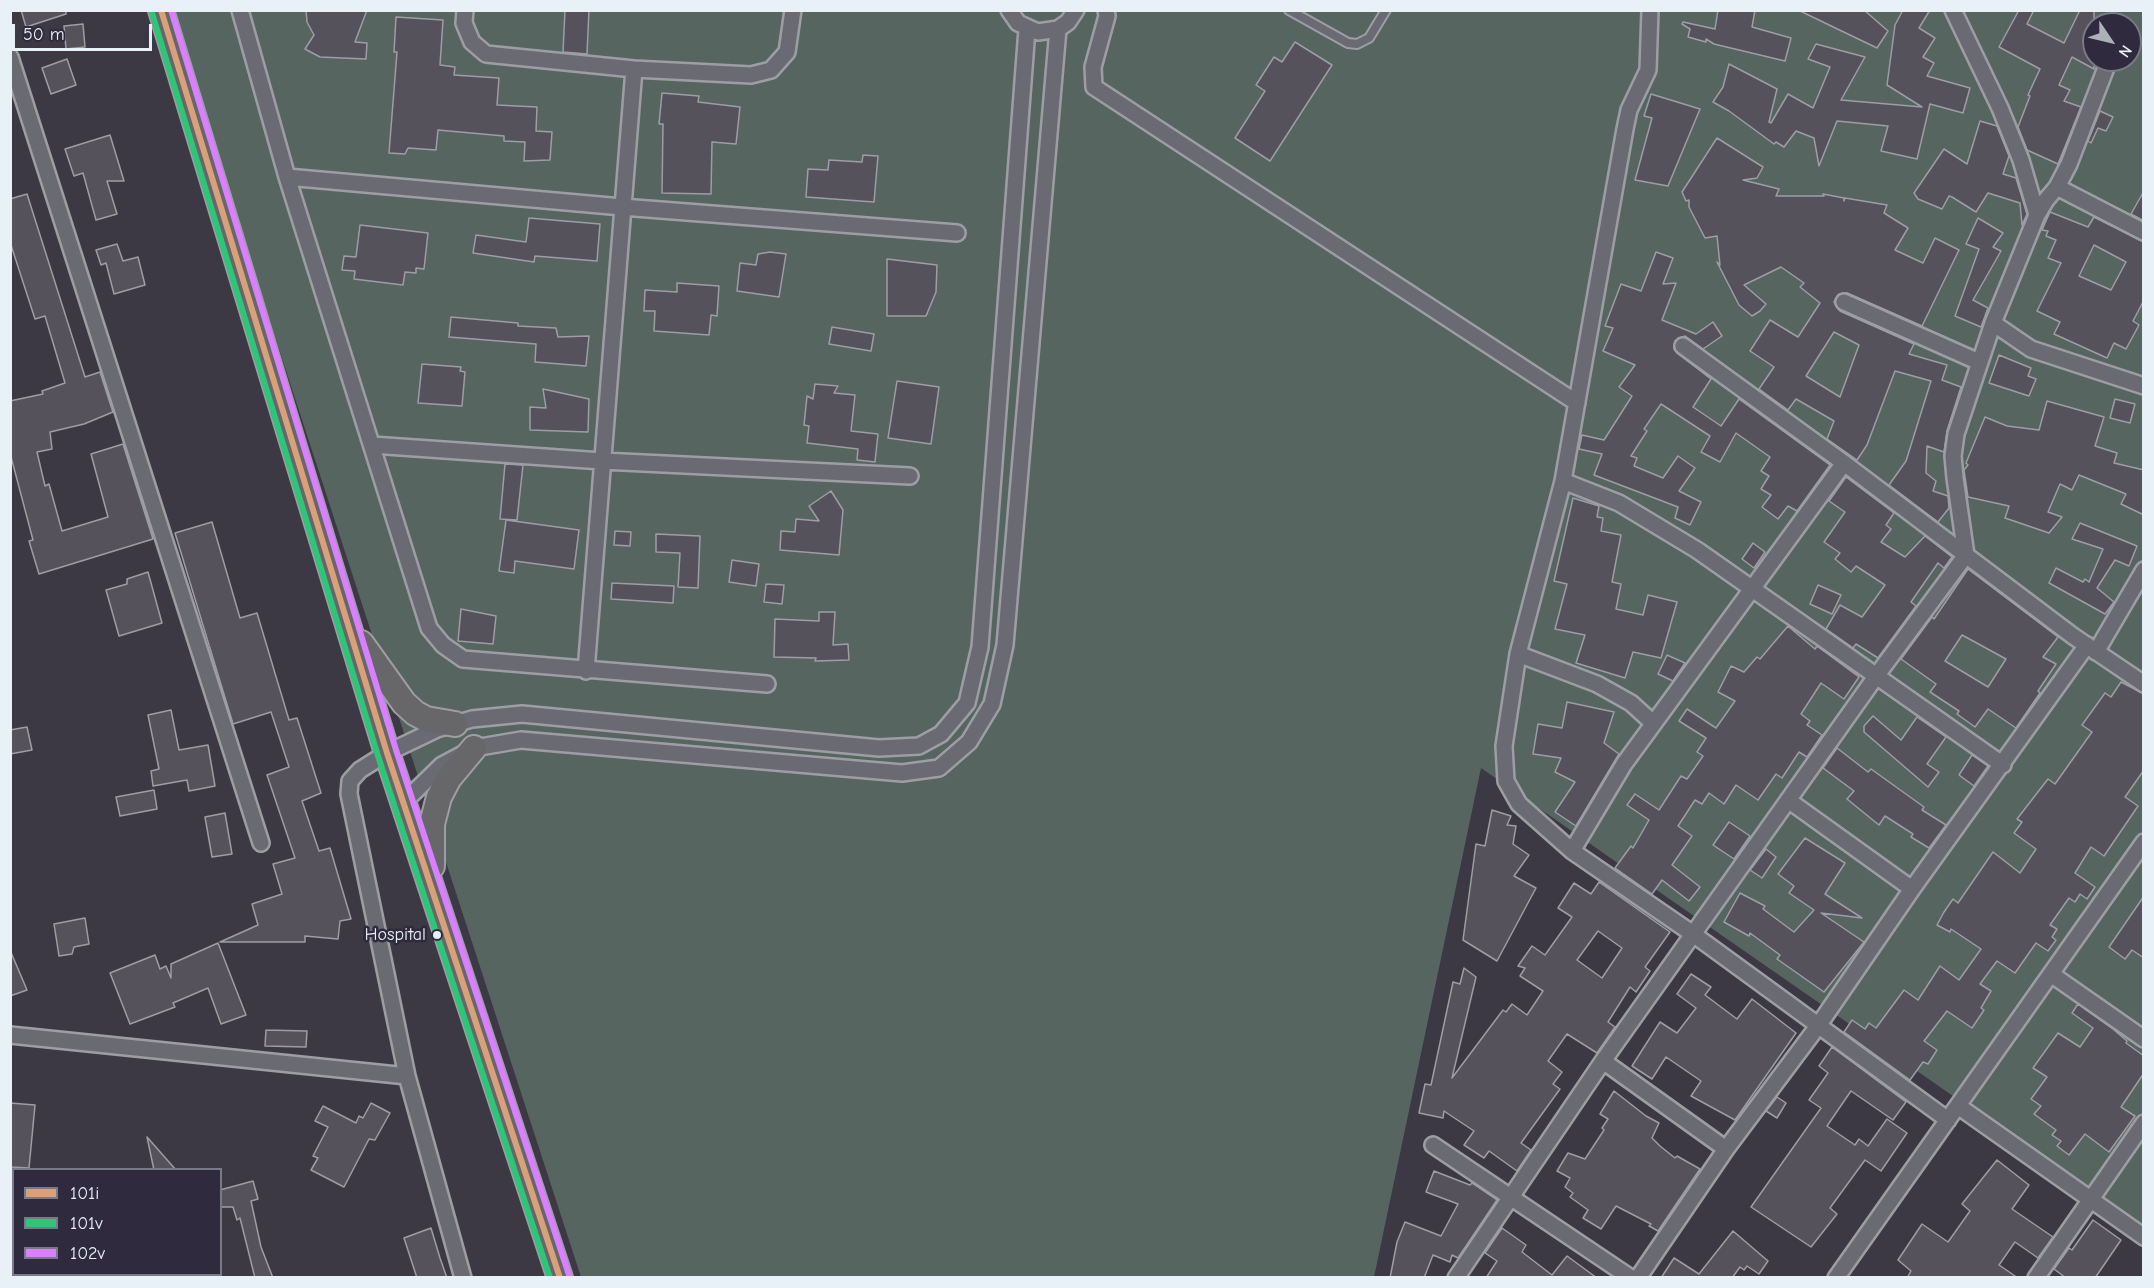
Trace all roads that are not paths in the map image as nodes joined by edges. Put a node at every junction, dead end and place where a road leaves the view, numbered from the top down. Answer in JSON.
{"nodes":[{"id":1,"x":161,"y":10,"type":"edge"},
{"id":2,"x":240,"y":10,"type":"edge"},
{"id":3,"x":465,"y":10,"type":"edge"},
{"id":4,"x":793,"y":10,"type":"edge"},
{"id":5,"x":1009,"y":10,"type":"edge"},
{"id":6,"x":1076,"y":10,"type":"edge"},
{"id":7,"x":1106,"y":10,"type":"edge"},
{"id":8,"x":1288,"y":10,"type":"edge"},
{"id":9,"x":1386,"y":10,"type":"edge"},
{"id":10,"x":1650,"y":10,"type":"edge"},
{"id":11,"x":1953,"y":10,"type":"edge"},
{"id":12,"x":1027,"y":29,"type":"junction"},
{"id":13,"x":1058,"y":29,"type":"junction"},
{"id":14,"x":10,"y":57,"type":"edge"},
{"id":15,"x":634,"y":69,"type":"junction"},
{"id":16,"x":2105,"y":72,"type":"edge"},
{"id":17,"x":287,"y":177,"type":"junction"},
{"id":18,"x":2057,"y":187,"type":"junction"},
{"id":19,"x":621,"y":207,"type":"junction"},
{"id":20,"x":2037,"y":215,"type":"junction"},
{"id":21,"x":2144,"y":232,"type":"edge"},
{"id":22,"x":957,"y":233,"type":"dead end"},
{"id":23,"x":1844,"y":302,"type":"dead end"},
{"id":24,"x":1993,"y":323,"type":"junction"},
{"id":25,"x":1683,"y":346,"type":"dead end"},
{"id":26,"x":1979,"y":362,"type":"junction"},
{"id":27,"x":2144,"y":386,"type":"edge"},
{"id":28,"x":1577,"y":403,"type":"junction"},
{"id":29,"x":372,"y":445,"type":"junction"},
{"id":30,"x":602,"y":461,"type":"junction"},
{"id":31,"x":1844,"y":463,"type":"junction"},
{"id":32,"x":910,"y":476,"type":"dead end"},
{"id":33,"x":1563,"y":481,"type":"junction"},
{"id":34,"x":1966,"y":555,"type":"junction"},
{"id":35,"x":2144,"y":570,"type":"edge"},
{"id":36,"x":1753,"y":590,"type":"junction"},
{"id":37,"x":348,"y":624,"type":"junction"},
{"id":38,"x":2091,"y":648,"type":"junction"},
{"id":39,"x":1518,"y":654,"type":"junction"},
{"id":40,"x":586,"y":671,"type":"junction"},
{"id":41,"x":1877,"y":675,"type":"junction"},
{"id":42,"x":767,"y":684,"type":"dead end"},
{"id":43,"x":2144,"y":684,"type":"edge"},
{"id":44,"x":1653,"y":723,"type":"junction"},
{"id":45,"x":455,"y":724,"type":"junction"},
{"id":46,"x":474,"y":748,"type":"junction"},
{"id":47,"x":387,"y":753,"type":"junction"},
{"id":48,"x":2003,"y":765,"type":"junction"},
{"id":49,"x":1788,"y":800,"type":"junction"},
{"id":50,"x":404,"y":802,"type":"junction"},
{"id":51,"x":2144,"y":842,"type":"edge"},
{"id":52,"x":261,"y":843,"type":"dead end"},
{"id":53,"x":1572,"y":851,"type":"junction"},
{"id":54,"x":432,"y":886,"type":"junction"},
{"id":55,"x":1912,"y":889,"type":"junction"},
{"id":56,"x":1693,"y":934,"type":"junction"},
{"id":57,"x":2051,"y":975,"type":"junction"},
{"id":58,"x":1818,"y":1026,"type":"junction"},
{"id":59,"x":10,"y":1035,"type":"edge"},
{"id":60,"x":2144,"y":1039,"type":"edge"},
{"id":61,"x":1603,"y":1061,"type":"junction"},
{"id":62,"x":407,"y":1076,"type":"junction"},
{"id":63,"x":1958,"y":1106,"type":"junction"},
{"id":64,"x":1948,"y":1120,"type":"junction"},
{"id":65,"x":2144,"y":1124,"type":"edge"},
{"id":66,"x":1433,"y":1144,"type":"dead end"},
{"id":67,"x":1726,"y":1149,"type":"junction"},
{"id":68,"x":1511,"y":1197,"type":"junction"},
{"id":69,"x":2091,"y":1200,"type":"junction"},
{"id":70,"x":2144,"y":1238,"type":"edge"},
{"id":71,"x":463,"y":1278,"type":"edge"},
{"id":72,"x":560,"y":1278,"type":"edge"},
{"id":73,"x":1456,"y":1278,"type":"edge"},
{"id":74,"x":1631,"y":1278,"type":"edge"},
{"id":75,"x":1638,"y":1278,"type":"edge"},
{"id":76,"x":1836,"y":1278,"type":"edge"},
{"id":77,"x":2036,"y":1278,"type":"edge"}],
"edges":[{"from":1,"to":37,"type":"main road"},
{"from":2,"to":17,"type":"street"},
{"from":3,"to":15,"type":"street"},
{"from":4,"to":15,"type":"street"},
{"from":5,"to":12,"type":"street"},
{"from":6,"to":13,"type":"street"},
{"from":7,"to":28,"type":"street"},
{"from":8,"to":9,"type":"lane"},
{"from":10,"to":28,"type":"street"},
{"from":11,"to":20,"type":"street"},
{"from":12,"to":13,"type":"street"},
{"from":12,"to":45,"type":"street"},
{"from":13,"to":46,"type":"street"},
{"from":14,"to":52,"type":"street"},
{"from":15,"to":19,"type":"street"},
{"from":16,"to":18,"type":"street"},
{"from":17,"to":19,"type":"street"},
{"from":17,"to":29,"type":"street"},
{"from":18,"to":20,"type":"street"},
{"from":18,"to":21,"type":"street"},
{"from":19,"to":22,"type":"street"},
{"from":19,"to":30,"type":"street"},
{"from":20,"to":24,"type":"street"},
{"from":23,"to":26,"type":"street"},
{"from":24,"to":26,"type":"street"},
{"from":24,"to":27,"type":"street"},
{"from":25,"to":31,"type":"street"},
{"from":26,"to":34,"type":"street"},
{"from":28,"to":33,"type":"street"},
{"from":29,"to":30,"type":"street"},
{"from":29,"to":40,"type":"street"},
{"from":30,"to":32,"type":"street"},
{"from":30,"to":40,"type":"street"},
{"from":31,"to":34,"type":"street"},
{"from":31,"to":36,"type":"street"},
{"from":33,"to":36,"type":"street"},
{"from":33,"to":39,"type":"street"},
{"from":34,"to":38,"type":"street"},
{"from":34,"to":41,"type":"street"},
{"from":35,"to":38,"type":"street"},
{"from":36,"to":41,"type":"street"},
{"from":36,"to":44,"type":"street"},
{"from":37,"to":45,"type":"main road"},
{"from":37,"to":47,"type":"main road"},
{"from":38,"to":43,"type":"street"},
{"from":38,"to":48,"type":"street"},
{"from":39,"to":44,"type":"street"},
{"from":39,"to":53,"type":"street"},
{"from":40,"to":42,"type":"street"},
{"from":41,"to":48,"type":"street"},
{"from":41,"to":49,"type":"street"},
{"from":44,"to":53,"type":"street"},
{"from":45,"to":47,"type":"street"},
{"from":46,"to":50,"type":"street"},
{"from":46,"to":54,"type":"main road"},
{"from":47,"to":50,"type":"main road"},
{"from":47,"to":62,"type":"street"},
{"from":48,"to":55,"type":"street"},
{"from":49,"to":55,"type":"street"},
{"from":49,"to":56,"type":"street"},
{"from":50,"to":54,"type":"main road"},
{"from":51,"to":57,"type":"street"},
{"from":53,"to":56,"type":"street"},
{"from":54,"to":72,"type":"main road"},
{"from":55,"to":58,"type":"street"},
{"from":56,"to":58,"type":"street"},
{"from":56,"to":61,"type":"street"},
{"from":57,"to":60,"type":"street"},
{"from":57,"to":63,"type":"street"},
{"from":58,"to":64,"type":"street"},
{"from":58,"to":67,"type":"street"},
{"from":59,"to":62,"type":"street"},
{"from":61,"to":67,"type":"street"},
{"from":61,"to":68,"type":"street"},
{"from":62,"to":71,"type":"street"},
{"from":63,"to":64,"type":"street"},
{"from":63,"to":69,"type":"street"},
{"from":64,"to":76,"type":"street"},
{"from":65,"to":69,"type":"street"},
{"from":66,"to":68,"type":"street"},
{"from":67,"to":75,"type":"street"},
{"from":68,"to":73,"type":"street"},
{"from":68,"to":74,"type":"street"},
{"from":69,"to":70,"type":"street"},
{"from":69,"to":77,"type":"street"}]}
